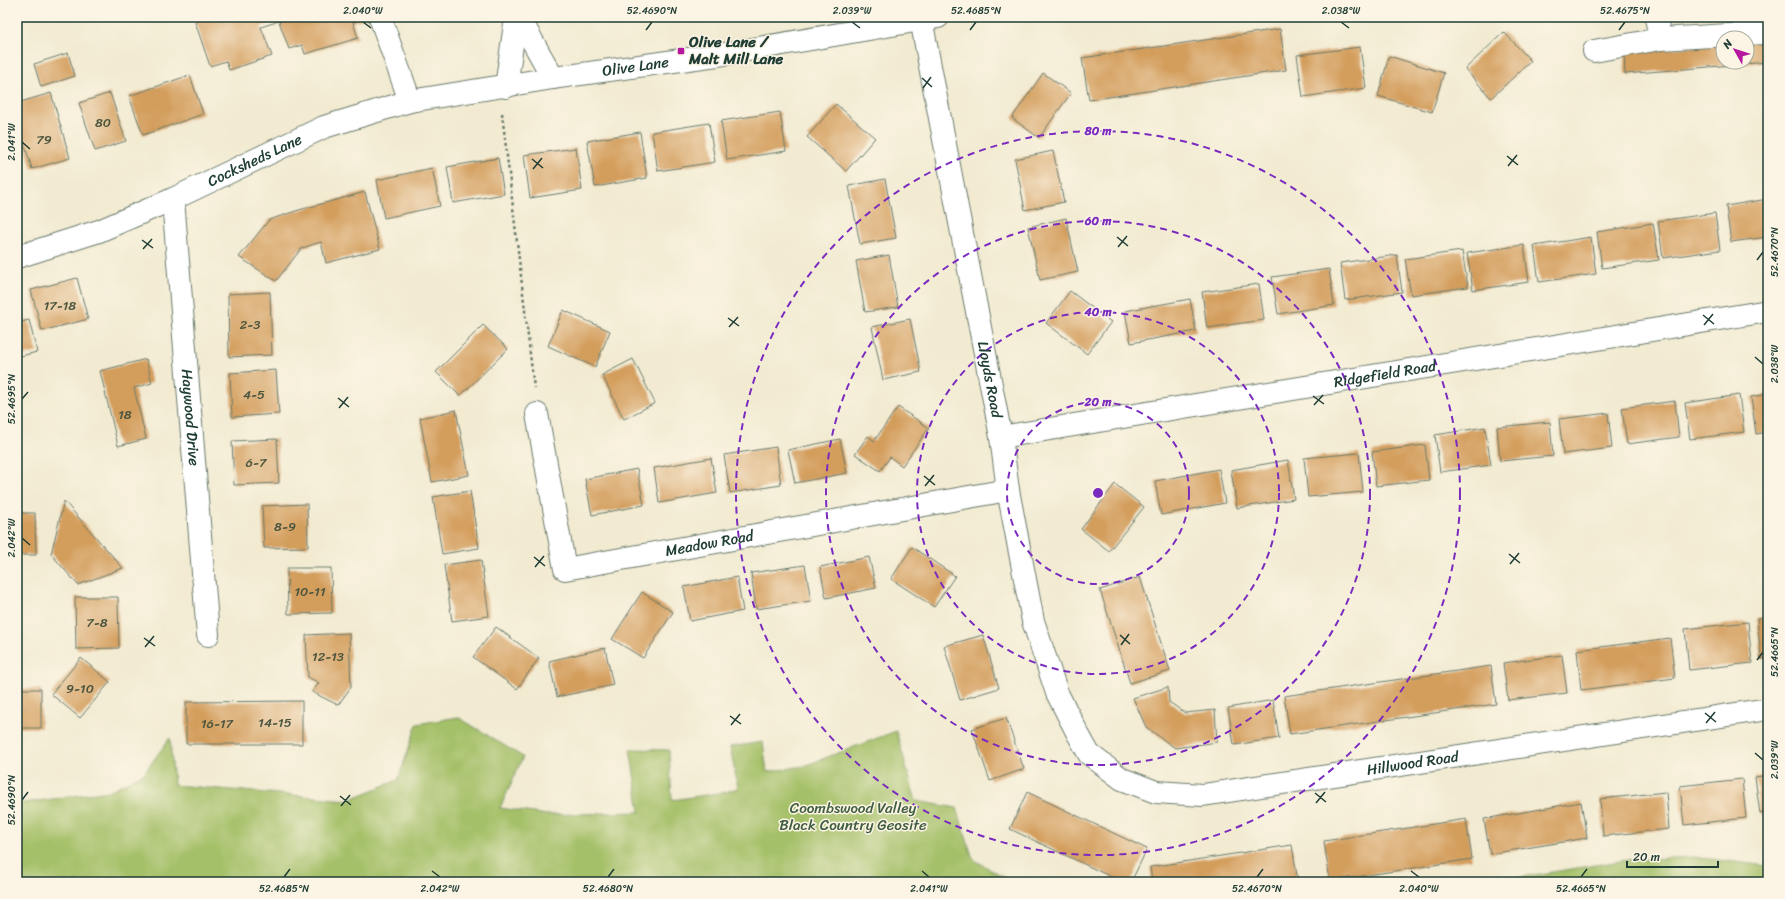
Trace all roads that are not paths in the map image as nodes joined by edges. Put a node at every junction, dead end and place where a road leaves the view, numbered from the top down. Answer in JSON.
{"nodes":[{"id":1,"x":380,"y":17,"type":"edge"},
{"id":2,"x":518,"y":17,"type":"edge"},
{"id":3,"x":1656,"y":17,"type":"edge"},
{"id":4,"x":929,"y":18,"type":"edge"},
{"id":5,"x":1763,"y":33,"type":"dead end"},
{"id":6,"x":1660,"y":39,"type":"junction"},
{"id":7,"x":1594,"y":51,"type":"dead end"},
{"id":8,"x":552,"y":78,"type":"junction"},
{"id":9,"x":503,"y":87,"type":"junction"},
{"id":10,"x":410,"y":101,"type":"junction"},
{"id":11,"x":173,"y":199,"type":"junction"},
{"id":12,"x":17,"y":257,"type":"edge"},
{"id":13,"x":1768,"y":312,"type":"edge"},
{"id":14,"x":537,"y":414,"type":"road end"},
{"id":15,"x":1001,"y":438,"type":"junction"},
{"id":16,"x":1008,"y":490,"type":"junction"},
{"id":17,"x":208,"y":635,"type":"dead end"},
{"id":18,"x":1768,"y":710,"type":"edge"},
{"id":19,"x":1078,"y":734,"type":"joint"}],
"edges":[{"from":1,"to":10,"type":"street"},
{"from":2,"to":8,"type":"street"},
{"from":2,"to":9,"type":"street"},
{"from":3,"to":6,"type":"street"},
{"from":4,"to":8,"type":"street","name":"Olive Lane"},
{"from":4,"to":15,"type":"street","name":"Lloyds Road"},
{"from":5,"to":6,"type":"street"},
{"from":6,"to":7,"type":"street"},
{"from":8,"to":9,"type":"street","name":"Olive Lane"},
{"from":9,"to":10,"type":"street","name":"Cocksheds Lane"},
{"from":10,"to":11,"type":"street","name":"Cocksheds Lane"},
{"from":11,"to":12,"type":"street","name":"Cocksheds Lane"},
{"from":11,"to":17,"type":"street","name":"Haywood Drive"},
{"from":13,"to":15,"type":"street","name":"Ridgefield Road"},
{"from":14,"to":16,"type":"street","name":"Meadow Road"},
{"from":15,"to":16,"type":"street","name":"Lloyds Road"},
{"from":16,"to":19,"type":"street","name":"Lloyds Road"},
{"from":18,"to":19,"type":"street","name":"Hillwood Road"}]}
